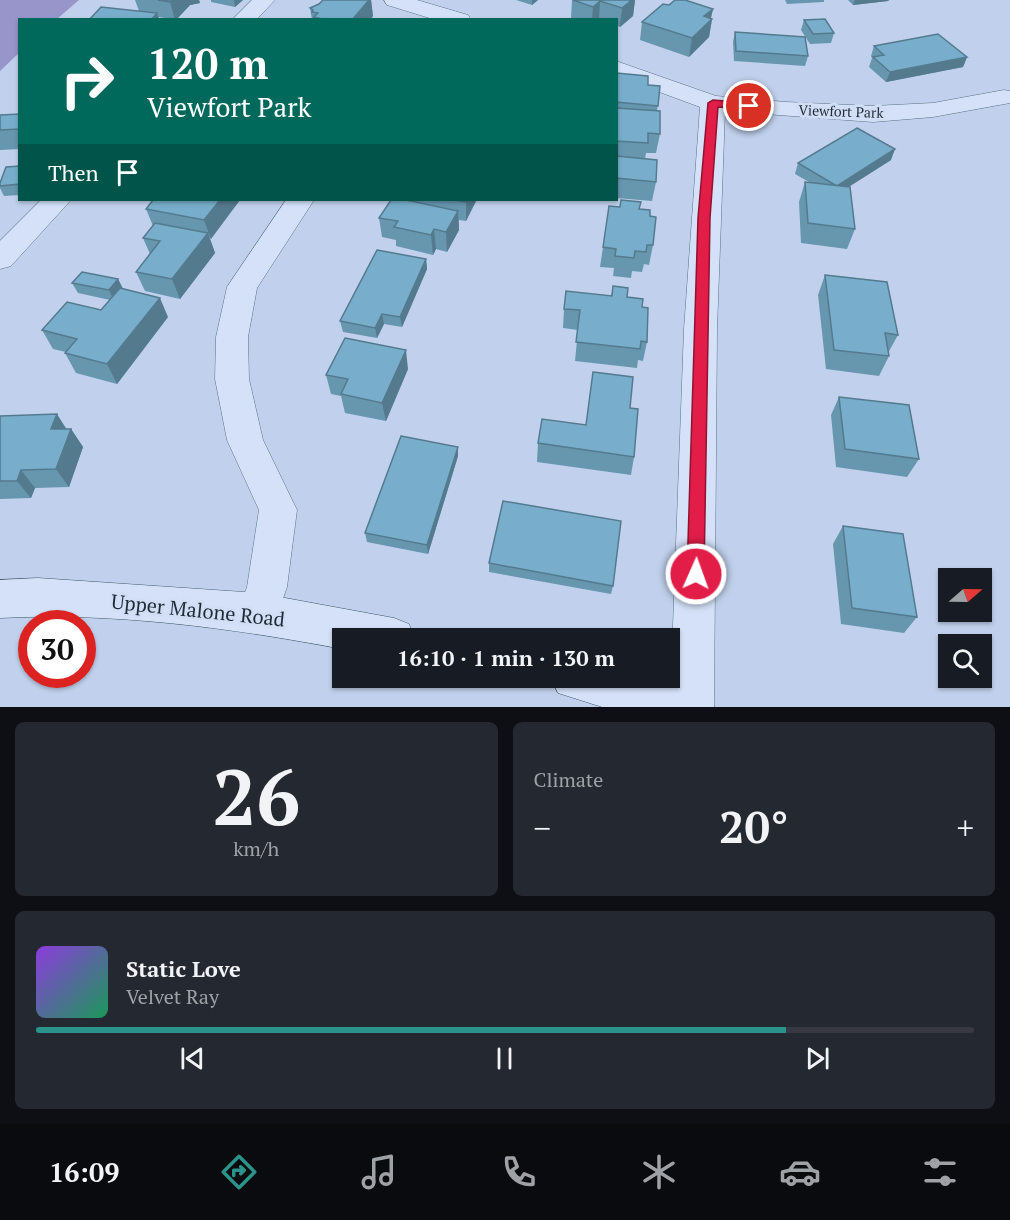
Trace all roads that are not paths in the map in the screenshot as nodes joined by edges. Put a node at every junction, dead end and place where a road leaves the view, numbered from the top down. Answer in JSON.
{"nodes":[{"id":1,"x":264,"y":0,"type":"edge"},
{"id":2,"x":395,"y":0,"type":"edge"},
{"id":3,"x":434,"y":16,"type":"edge"},
{"id":4,"x":245,"y":18,"type":"edge"},
{"id":5,"x":618,"y":70,"type":"edge"},
{"id":6,"x":1004,"y":97,"type":"dead end"},
{"id":7,"x":713,"y":103,"type":"junction"},
{"id":8,"x":56,"y":201,"type":"edge"},
{"id":9,"x":299,"y":201,"type":"edge"},
{"id":10,"x":0,"y":259,"type":"edge"},
{"id":11,"x":0,"y":599,"type":"edge"},
{"id":12,"x":258,"y":613,"type":"junction"},
{"id":13,"x":336,"y":628,"type":"edge"},
{"id":14,"x":613,"y":688,"type":"edge"},
{"id":15,"x":680,"y":705,"type":"edge"}],
"edges":[{"from":1,"to":4,"type":"street"},
{"from":2,"to":3,"type":"street"},
{"from":5,"to":7,"type":"street","name":"Viewfort Park"},
{"from":6,"to":7,"type":"street","name":"Viewfort Park"},
{"from":7,"to":15,"type":"street"},
{"from":8,"to":10,"type":"street"},
{"from":9,"to":12,"type":"street"},
{"from":11,"to":12,"type":"street","name":"Upper Malone Road"},
{"from":12,"to":13,"type":"street","name":"Upper Malone Road"},
{"from":14,"to":15,"type":"street"}]}
